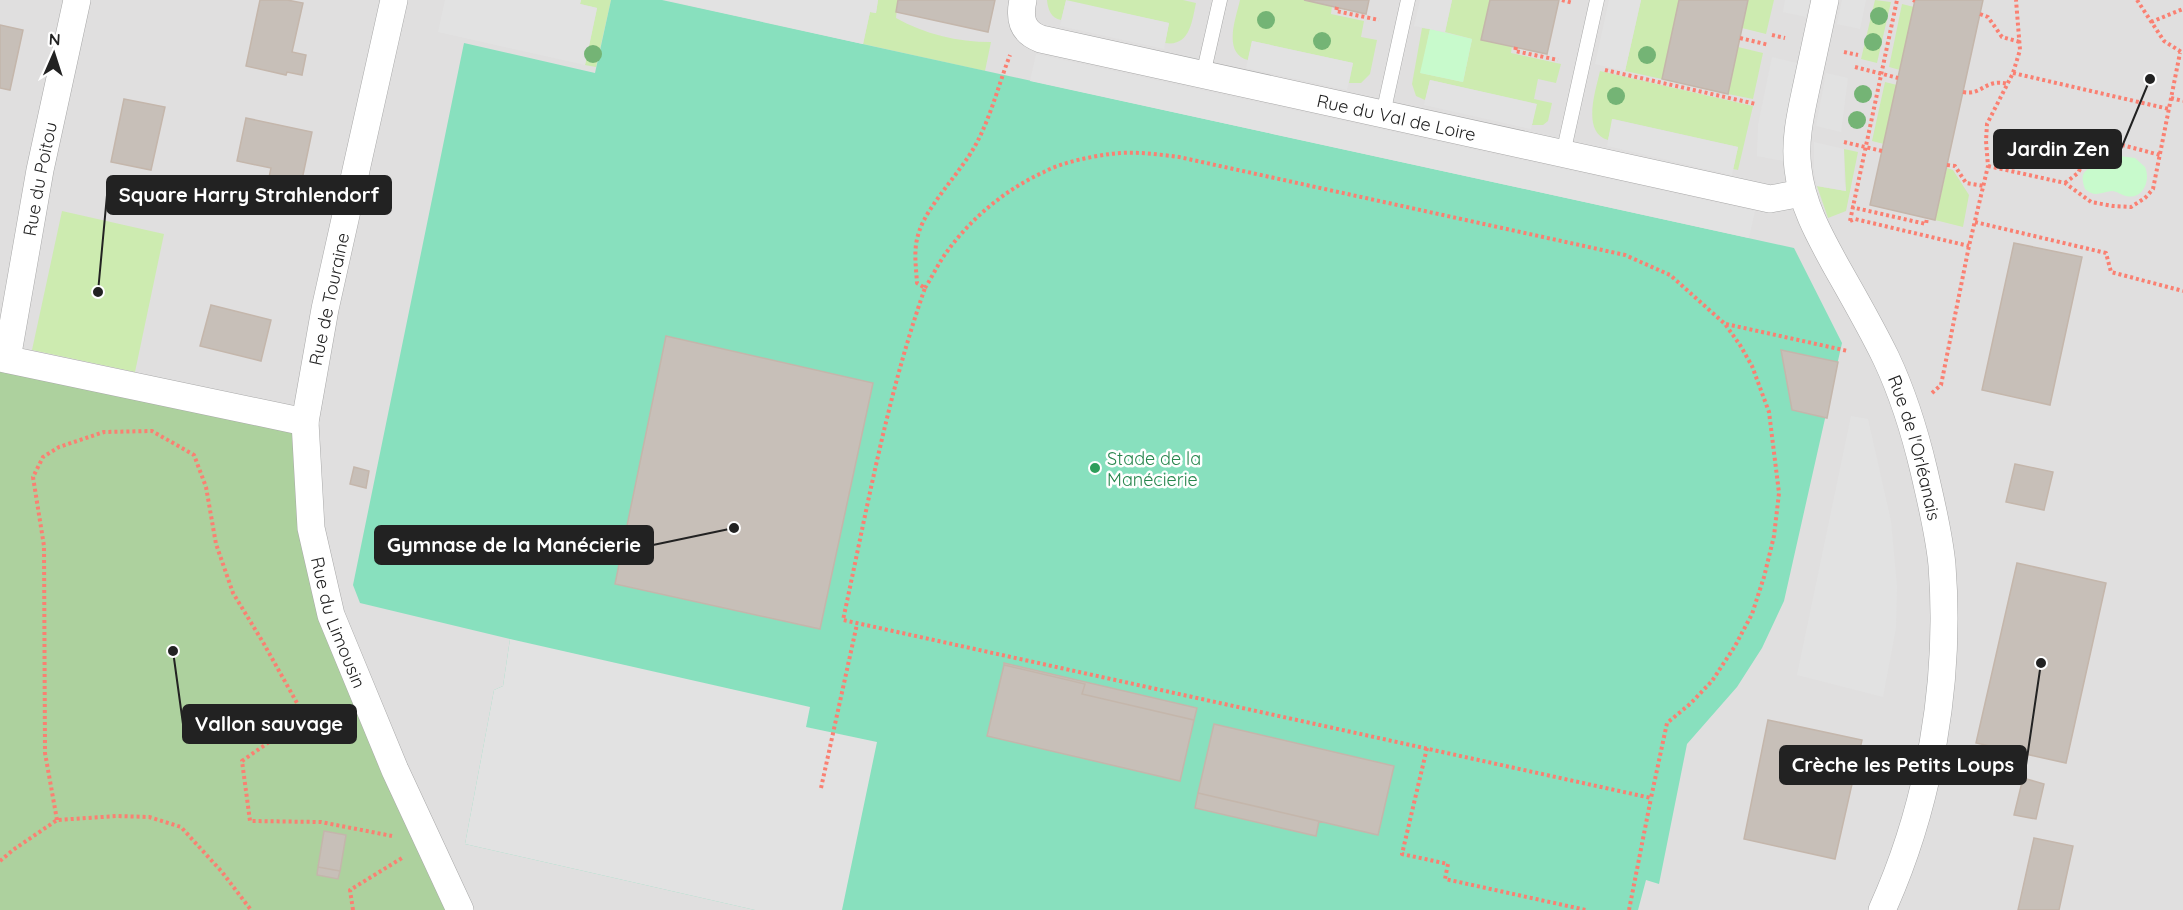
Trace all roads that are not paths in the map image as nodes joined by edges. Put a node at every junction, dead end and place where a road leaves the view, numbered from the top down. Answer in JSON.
{"nodes":[{"id":1,"x":77,"y":0,"type":"edge"},
{"id":2,"x":394,"y":0,"type":"edge"},
{"id":3,"x":1023,"y":0,"type":"edge"},
{"id":4,"x":1220,"y":0,"type":"edge"},
{"id":5,"x":1408,"y":0,"type":"edge"},
{"id":6,"x":1597,"y":0,"type":"edge"},
{"id":7,"x":1825,"y":0,"type":"edge"},
{"id":8,"x":1203,"y":75,"type":"junction"},
{"id":9,"x":1383,"y":114,"type":"junction"},
{"id":10,"x":1563,"y":154,"type":"junction"},
{"id":11,"x":1802,"y":193,"type":"junction"},
{"id":12,"x":4,"y":358,"type":"edge"},
{"id":13,"x":305,"y":422,"type":"junction"},
{"id":14,"x":460,"y":910,"type":"edge"},
{"id":15,"x":1882,"y":910,"type":"edge"}],
"edges":[{"from":1,"to":12,"type":"street","name":"Rue du Poitou"},
{"from":2,"to":13,"type":"street","name":"Rue de Touraine"},
{"from":3,"to":8,"type":"street","name":"Rue du Val de Loire"},
{"from":4,"to":8,"type":"lane"},
{"from":5,"to":9,"type":"lane"},
{"from":6,"to":10,"type":"lane"},
{"from":7,"to":11,"type":"street","name":"Rue de l'Orléanais"},
{"from":8,"to":9,"type":"street","name":"Rue du Val de Loire"},
{"from":9,"to":10,"type":"street","name":"Rue du Val de Loire"},
{"from":10,"to":11,"type":"street","name":"Rue du Val de Loire"},
{"from":11,"to":15,"type":"street","name":"Rue de l'Orléanais"},
{"from":12,"to":13,"type":"street","name":"Rue du Poitou"},
{"from":13,"to":14,"type":"street","name":"Rue du Limousin"}]}
